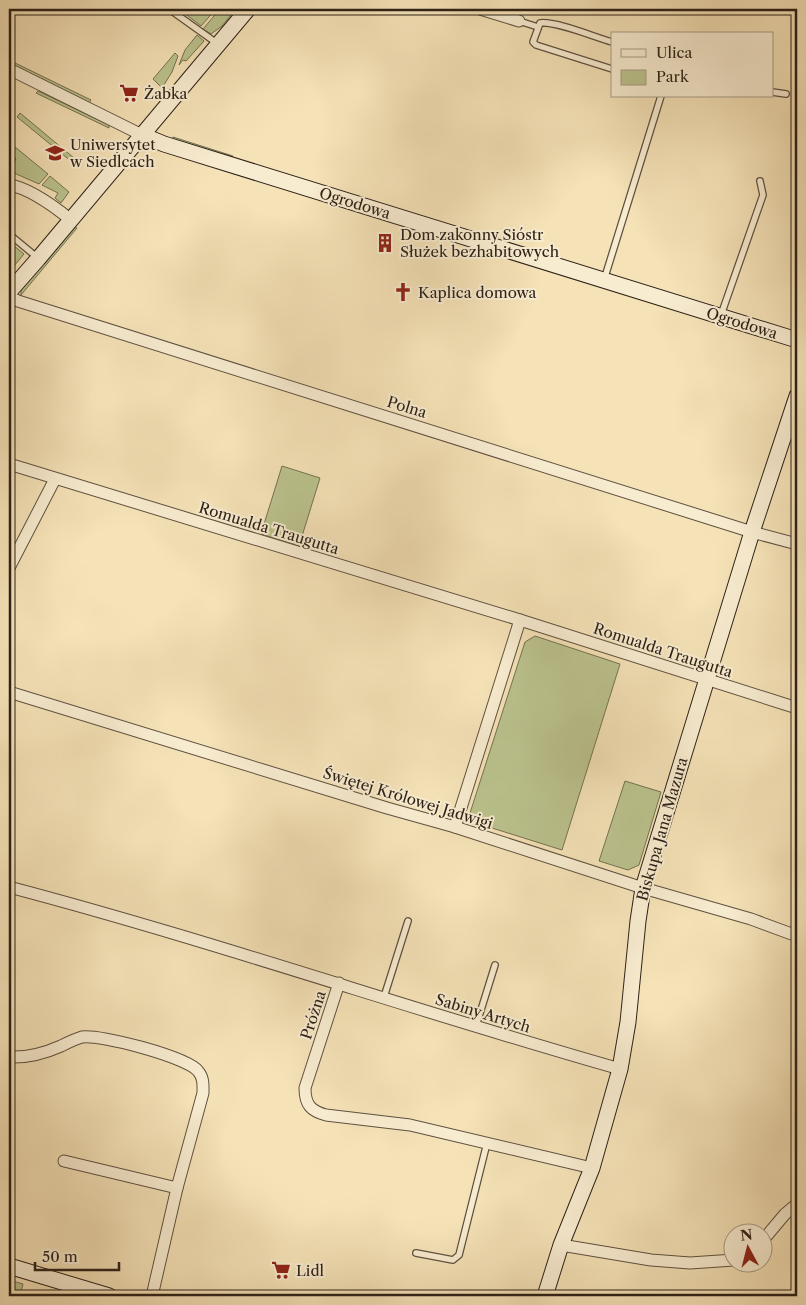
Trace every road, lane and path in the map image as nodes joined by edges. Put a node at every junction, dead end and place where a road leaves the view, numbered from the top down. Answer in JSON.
{"nodes":[{"id":1,"x":13,"y":9,"type":"edge"},
{"id":2,"x":169,"y":9,"type":"edge"},
{"id":3,"x":248,"y":9,"type":"edge"},
{"id":4,"x":480,"y":9,"type":"edge"},
{"id":5,"x":9,"y":14,"type":"edge"},
{"id":6,"x":519,"y":21,"type":"joint"},
{"id":7,"x":538,"y":27,"type":"junction"},
{"id":8,"x":611,"y":42,"type":"edge"},
{"id":9,"x":218,"y":45,"type":"junction"},
{"id":10,"x":9,"y":69,"type":"edge"},
{"id":11,"x":611,"y":69,"type":"edge"},
{"id":12,"x":774,"y":92,"type":"edge"},
{"id":13,"x":786,"y":94,"type":"dead end"},
{"id":14,"x":660,"y":98,"type":"edge"},
{"id":15,"x":142,"y":135,"type":"junction"},
{"id":16,"x":760,"y":181,"type":"dead end"},
{"id":17,"x":9,"y":185,"type":"edge"},
{"id":18,"x":71,"y":220,"type":"junction"},
{"id":19,"x":9,"y":234,"type":"edge"},
{"id":20,"x":38,"y":259,"type":"junction"},
{"id":21,"x":604,"y":280,"type":"junction"},
{"id":22,"x":9,"y":292,"type":"edge"},
{"id":23,"x":9,"y":296,"type":"edge"},
{"id":24,"x":721,"y":317,"type":"junction"},
{"id":25,"x":797,"y":340,"type":"edge"},
{"id":26,"x":797,"y":396,"type":"edge"},
{"id":27,"x":9,"y":464,"type":"edge"},
{"id":28,"x":55,"y":479,"type":"junction"},
{"id":29,"x":752,"y":532,"type":"junction"},
{"id":30,"x":797,"y":544,"type":"edge"},
{"id":31,"x":9,"y":568,"type":"edge"},
{"id":32,"x":520,"y":620,"type":"junction"},
{"id":33,"x":707,"y":680,"type":"junction"},
{"id":34,"x":9,"y":692,"type":"edge"},
{"id":35,"x":797,"y":708,"type":"edge"},
{"id":36,"x":455,"y":827,"type":"junction"},
{"id":37,"x":9,"y":887,"type":"edge"},
{"id":38,"x":643,"y":888,"type":"junction"},
{"id":39,"x":408,"y":921,"type":"dead end"},
{"id":40,"x":797,"y":936,"type":"edge"},
{"id":41,"x":495,"y":965,"type":"dead end"},
{"id":42,"x":338,"y":984,"type":"junction"},
{"id":43,"x":384,"y":997,"type":"junction"},
{"id":44,"x":476,"y":1026,"type":"junction"},
{"id":45,"x":9,"y":1057,"type":"edge"},
{"id":46,"x":620,"y":1069,"type":"junction"},
{"id":47,"x":487,"y":1143,"type":"junction"},
{"id":48,"x":64,"y":1161,"type":"dead end"},
{"id":49,"x":592,"y":1168,"type":"junction"},
{"id":50,"x":177,"y":1188,"type":"junction"},
{"id":51,"x":797,"y":1204,"type":"edge"},
{"id":52,"x":774,"y":1227,"type":"edge"},
{"id":53,"x":561,"y":1245,"type":"junction"},
{"id":54,"x":416,"y":1253,"type":"dead end"},
{"id":55,"x":724,"y":1261,"type":"edge"},
{"id":56,"x":9,"y":1266,"type":"edge"},
{"id":57,"x":109,"y":1296,"type":"edge"},
{"id":58,"x":152,"y":1296,"type":"edge"},
{"id":59,"x":545,"y":1296,"type":"edge"}],
"edges":[{"from":1,"to":5,"type":"lane"},
{"from":2,"to":9,"type":"lane"},
{"from":3,"to":9,"type":"street"},
{"from":4,"to":6,"type":"street"},
{"from":6,"to":7,"type":"lane"},
{"from":7,"to":8,"type":"lane"},
{"from":7,"to":11,"type":"lane"},
{"from":9,"to":15,"type":"street"},
{"from":10,"to":15,"type":"street"},
{"from":12,"to":13,"type":"lane"},
{"from":14,"to":21,"type":"lane"},
{"from":15,"to":18,"type":"street"},
{"from":15,"to":21,"type":"street","name":"Ogrodowa"},
{"from":16,"to":24,"type":"lane"},
{"from":17,"to":18,"type":"street"},
{"from":18,"to":20,"type":"street"},
{"from":19,"to":20,"type":"lane"},
{"from":20,"to":22,"type":"street"},
{"from":21,"to":24,"type":"street","name":"Ogrodowa"},
{"from":23,"to":29,"type":"street","name":"Polna"},
{"from":24,"to":25,"type":"street","name":"Ogrodowa"},
{"from":26,"to":29,"type":"street","name":"Biskupa Jana Mazura"},
{"from":27,"to":28,"type":"street","name":"Romualda Traugutta"},
{"from":28,"to":31,"type":"street"},
{"from":28,"to":32,"type":"street","name":"Romualda Traugutta"},
{"from":29,"to":30,"type":"street","name":"Polna"},
{"from":29,"to":33,"type":"street","name":"Biskupa Jana Mazura"},
{"from":32,"to":33,"type":"street","name":"Romualda Traugutta"},
{"from":32,"to":36,"type":"street"},
{"from":33,"to":35,"type":"street","name":"Romualda Traugutta"},
{"from":33,"to":38,"type":"street","name":"Biskupa Jana Mazura"},
{"from":34,"to":36,"type":"street","name":"Świętej Królowej Jadwigi"},
{"from":36,"to":38,"type":"street","name":"Świętej Królowej Jadwigi"},
{"from":37,"to":42,"type":"street","name":"Próżna"},
{"from":38,"to":40,"type":"street","name":"Świętej Królowej Jadwigi"},
{"from":38,"to":46,"type":"street","name":"Biskupa Jana Mazura"},
{"from":39,"to":43,"type":"lane"},
{"from":41,"to":44,"type":"lane"},
{"from":42,"to":43,"type":"street","name":"Sabiny Artych"},
{"from":42,"to":47,"type":"street","name":"Próżna"},
{"from":43,"to":44,"type":"street","name":"Sabiny Artych"},
{"from":44,"to":46,"type":"street","name":"Sabiny Artych"},
{"from":45,"to":50,"type":"street"},
{"from":46,"to":49,"type":"street","name":"Biskupa Jana Mazura"},
{"from":47,"to":49,"type":"street","name":"Próżna"},
{"from":47,"to":54,"type":"lane"},
{"from":48,"to":50,"type":"street"},
{"from":49,"to":53,"type":"street","name":"Biskupa Jana Mazura"},
{"from":50,"to":58,"type":"street"},
{"from":51,"to":52,"type":"street"},
{"from":53,"to":55,"type":"street"},
{"from":53,"to":59,"type":"street","name":"Biskupa Jana Mazura"},
{"from":56,"to":57,"type":"street"}]}
